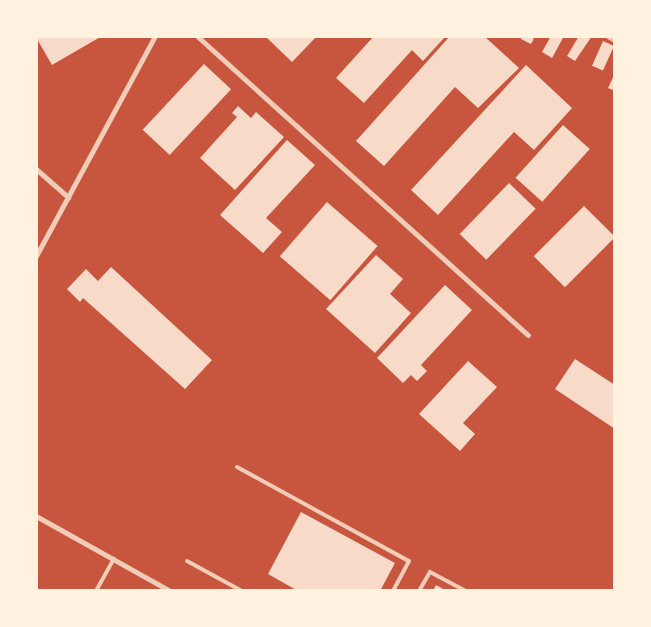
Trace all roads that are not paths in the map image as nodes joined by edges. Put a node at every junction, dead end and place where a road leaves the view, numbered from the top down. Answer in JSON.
{"nodes":[{"id":1,"x":155,"y":36,"type":"edge"},
{"id":2,"x":197,"y":36,"type":"edge"},
{"id":3,"x":608,"y":36,"type":"edge"},
{"id":4,"x":615,"y":40,"type":"edge"},
{"id":5,"x":36,"y":169,"type":"edge"},
{"id":6,"x":68,"y":197,"type":"junction"},
{"id":7,"x":36,"y":256,"type":"edge"},
{"id":8,"x":528,"y":336,"type":"dead end"},
{"id":9,"x":237,"y":467,"type":"dead end"},
{"id":10,"x":36,"y":516,"type":"edge"},
{"id":11,"x":114,"y":559,"type":"junction"},
{"id":12,"x":186,"y":561,"type":"dead end"},
{"id":13,"x":96,"y":591,"type":"edge"},
{"id":14,"x":170,"y":591,"type":"edge"},
{"id":15,"x":242,"y":591,"type":"edge"},
{"id":16,"x":393,"y":591,"type":"edge"},
{"id":17,"x":420,"y":591,"type":"edge"},
{"id":18,"x":465,"y":591,"type":"edge"}],
"edges":[{"from":1,"to":6,"type":"street"},
{"from":2,"to":8,"type":"street"},
{"from":3,"to":4,"type":"street"},
{"from":5,"to":6,"type":"street"},
{"from":6,"to":7,"type":"street"},
{"from":9,"to":16,"type":"lane"},
{"from":10,"to":11,"type":"street"},
{"from":11,"to":13,"type":"lane"},
{"from":11,"to":14,"type":"street"},
{"from":12,"to":15,"type":"lane"},
{"from":17,"to":18,"type":"lane"}]}
